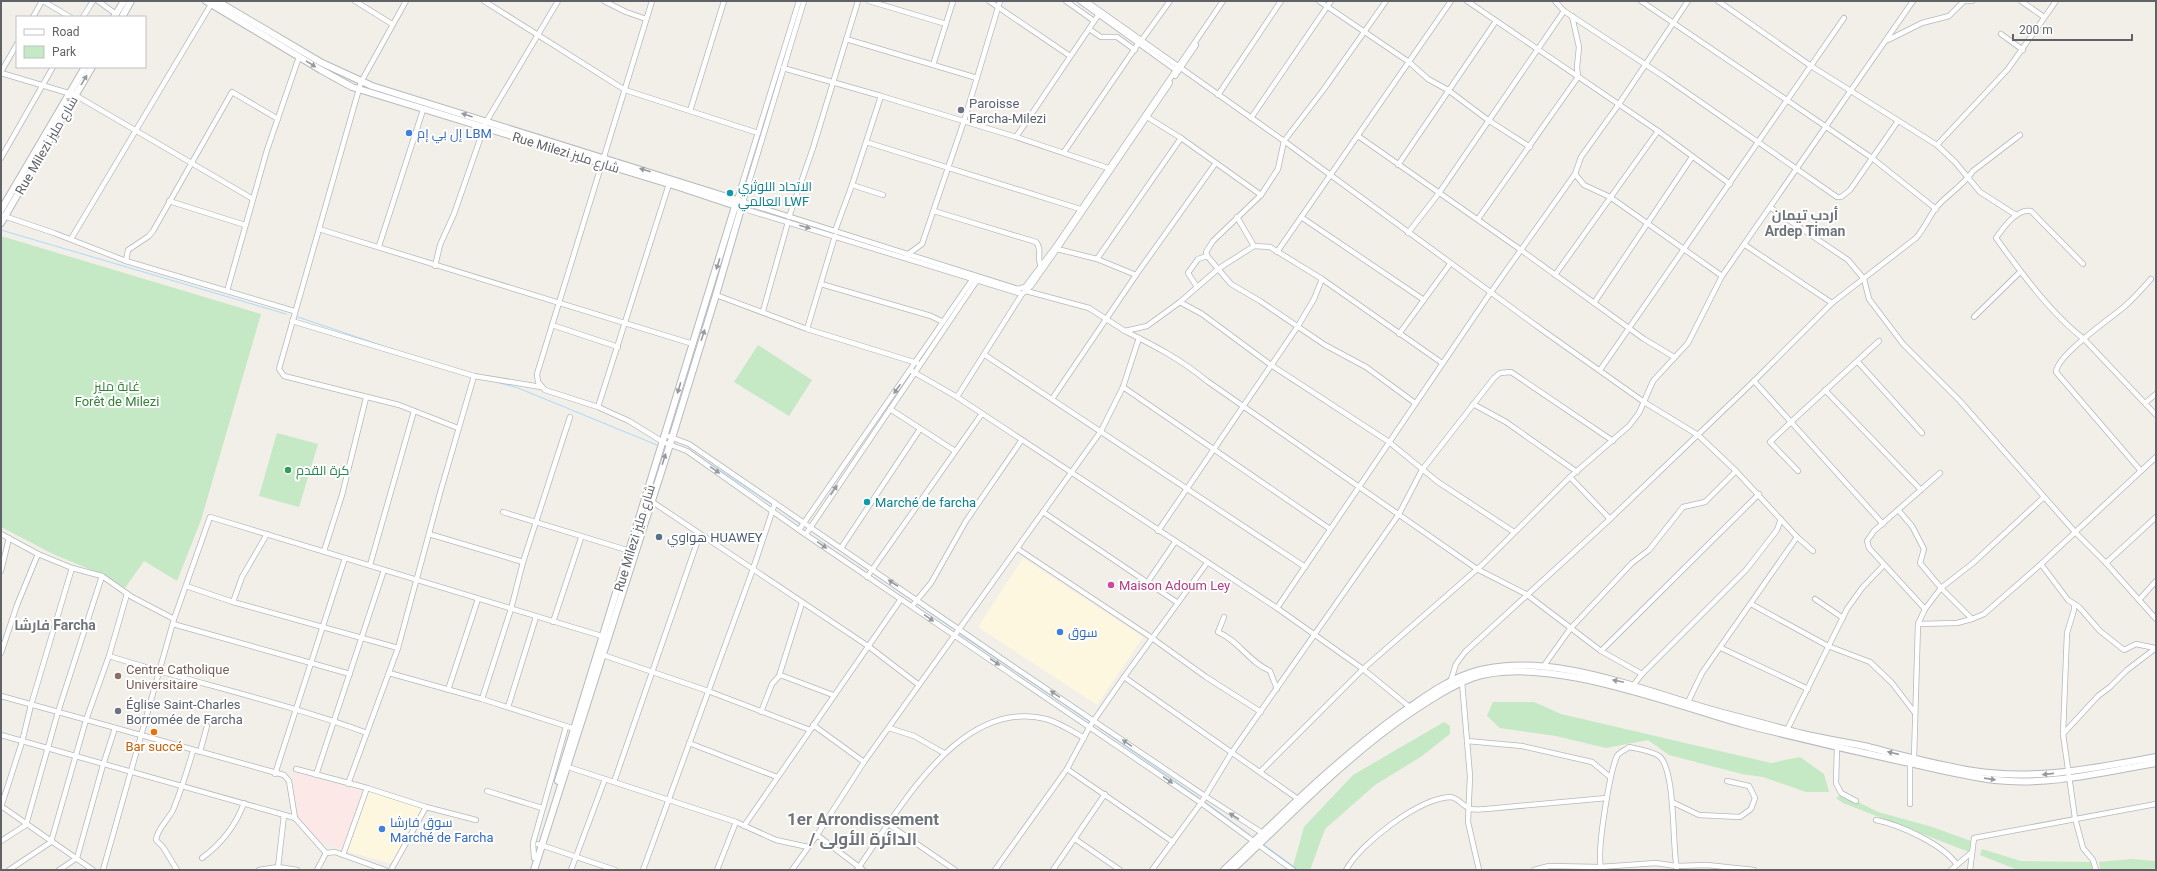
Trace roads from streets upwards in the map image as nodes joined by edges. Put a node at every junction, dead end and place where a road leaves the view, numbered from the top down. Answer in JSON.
{"nodes":[{"id":1,"x":43,"y":1,"type":"edge"},
{"id":2,"x":93,"y":1,"type":"edge"},
{"id":3,"x":98,"y":1,"type":"edge"},
{"id":4,"x":124,"y":1,"type":"edge"},
{"id":5,"x":131,"y":1,"type":"edge"},
{"id":6,"x":355,"y":1,"type":"edge"},
{"id":7,"x":406,"y":1,"type":"edge"},
{"id":8,"x":484,"y":1,"type":"edge"},
{"id":9,"x":558,"y":1,"type":"edge"},
{"id":10,"x":604,"y":1,"type":"edge"},
{"id":11,"x":652,"y":1,"type":"edge"},
{"id":12,"x":724,"y":1,"type":"edge"},
{"id":13,"x":799,"y":1,"type":"edge"},
{"id":14,"x":804,"y":1,"type":"edge"},
{"id":15,"x":858,"y":1,"type":"edge"},
{"id":16,"x":869,"y":1,"type":"edge"},
{"id":17,"x":953,"y":1,"type":"edge"},
{"id":18,"x":989,"y":1,"type":"edge"},
{"id":19,"x":1000,"y":1,"type":"edge"},
{"id":20,"x":1066,"y":1,"type":"edge"},
{"id":21,"x":1080,"y":1,"type":"edge"},
{"id":22,"x":1086,"y":1,"type":"edge"},
{"id":23,"x":1222,"y":1,"type":"edge"},
{"id":24,"x":1226,"y":1,"type":"edge"},
{"id":25,"x":1281,"y":1,"type":"edge"},
{"id":26,"x":1319,"y":1,"type":"edge"},
{"id":27,"x":1331,"y":1,"type":"edge"},
{"id":28,"x":1386,"y":1,"type":"edge"},
{"id":29,"x":1451,"y":1,"type":"edge"},
{"id":30,"x":1467,"y":1,"type":"edge"},
{"id":31,"x":1555,"y":1,"type":"edge"},
{"id":32,"x":1641,"y":1,"type":"edge"},
{"id":33,"x":1688,"y":1,"type":"edge"},
{"id":34,"x":1718,"y":1,"type":"edge"},
{"id":35,"x":1913,"y":1,"type":"edge"},
{"id":36,"x":1972,"y":1,"type":"edge"},
{"id":37,"x":2021,"y":1,"type":"edge"},
{"id":38,"x":2056,"y":1,"type":"edge"},
{"id":39,"x":212,"y":2,"type":"edge"},
{"id":40,"x":1168,"y":2,"type":"edge"},
{"id":41,"x":1327,"y":7,"type":"junction"},
{"id":42,"x":997,"y":8,"type":"junction"},
{"id":43,"x":1564,"y":11,"type":"junction"},
{"id":44,"x":1099,"y":14,"type":"junction"},
{"id":45,"x":34,"y":16,"type":"edge"},
{"id":46,"x":68,"y":16,"type":"edge"},
{"id":47,"x":84,"y":16,"type":"edge"},
{"id":48,"x":117,"y":16,"type":"edge"},
{"id":49,"x":1572,"y":16,"type":"junction"},
{"id":50,"x":2044,"y":17,"type":"junction"},
{"id":51,"x":1844,"y":18,"type":"dead end"},
{"id":52,"x":646,"y":19,"type":"junction"},
{"id":53,"x":1094,"y":21,"type":"junction"},
{"id":54,"x":1496,"y":21,"type":"junction"},
{"id":55,"x":1673,"y":23,"type":"junction"},
{"id":56,"x":392,"y":24,"type":"junction"},
{"id":57,"x":946,"y":24,"type":"junction"},
{"id":58,"x":1089,"y":29,"type":"junction"},
{"id":59,"x":1364,"y":33,"type":"junction"},
{"id":60,"x":2001,"y":34,"type":"dead end"},
{"id":61,"x":538,"y":35,"type":"junction"},
{"id":62,"x":846,"y":39,"type":"junction"},
{"id":63,"x":1885,"y":42,"type":"junction"},
{"id":64,"x":1140,"y":43,"type":"junction"},
{"id":65,"x":16,"y":46,"type":"edge"},
{"id":66,"x":1135,"y":50,"type":"junction"},
{"id":67,"x":1537,"y":50,"type":"junction"},
{"id":68,"x":2023,"y":50,"type":"junction"},
{"id":69,"x":1070,"y":56,"type":"junction"},
{"id":70,"x":300,"y":57,"type":"junction"},
{"id":71,"x":1409,"y":62,"type":"junction"},
{"id":72,"x":1646,"y":64,"type":"junction"},
{"id":73,"x":933,"y":65,"type":"junction"},
{"id":74,"x":1811,"y":66,"type":"junction"},
{"id":75,"x":53,"y":68,"type":"edge"},
{"id":76,"x":85,"y":68,"type":"edge"},
{"id":77,"x":91,"y":68,"type":"edge"},
{"id":78,"x":783,"y":68,"type":"junction"},
{"id":79,"x":1180,"y":69,"type":"junction"},
{"id":80,"x":1,"y":72,"type":"edge"},
{"id":81,"x":1578,"y":77,"type":"junction"},
{"id":82,"x":977,"y":78,"type":"junction"},
{"id":83,"x":834,"y":81,"type":"junction"},
{"id":84,"x":362,"y":82,"type":"junction"},
{"id":85,"x":43,"y":85,"type":"junction"},
{"id":86,"x":361,"y":89,"type":"junction"},
{"id":87,"x":625,"y":90,"type":"junction"},
{"id":88,"x":1448,"y":90,"type":"junction"},
{"id":89,"x":1852,"y":91,"type":"junction"},
{"id":90,"x":72,"y":94,"type":"junction"},
{"id":91,"x":1218,"y":95,"type":"junction"},
{"id":92,"x":881,"y":96,"type":"junction"},
{"id":93,"x":1786,"y":100,"type":"junction"},
{"id":94,"x":1619,"y":104,"type":"junction"},
{"id":95,"x":423,"y":110,"type":"junction"},
{"id":96,"x":690,"y":110,"type":"junction"},
{"id":97,"x":278,"y":118,"type":"junction"},
{"id":98,"x":1147,"y":118,"type":"junction"},
{"id":99,"x":1251,"y":118,"type":"junction"},
{"id":100,"x":1488,"y":120,"type":"junction"},
{"id":101,"x":964,"y":121,"type":"junction"},
{"id":102,"x":1898,"y":121,"type":"junction"},
{"id":103,"x":485,"y":125,"type":"junction"},
{"id":104,"x":1826,"y":128,"type":"junction"},
{"id":105,"x":137,"y":130,"type":"junction"},
{"id":106,"x":1658,"y":131,"type":"junction"},
{"id":107,"x":758,"y":133,"type":"junction"},
{"id":108,"x":2020,"y":135,"type":"dead end"},
{"id":109,"x":1358,"y":136,"type":"junction"},
{"id":110,"x":1016,"y":137,"type":"junction"},
{"id":111,"x":1181,"y":138,"type":"junction"},
{"id":112,"x":1284,"y":141,"type":"junction"},
{"id":113,"x":866,"y":142,"type":"junction"},
{"id":114,"x":1758,"y":143,"type":"junction"},
{"id":115,"x":1937,"y":145,"type":"junction"},
{"id":116,"x":1530,"y":147,"type":"junction"},
{"id":117,"x":1064,"y":152,"type":"junction"},
{"id":118,"x":1692,"y":157,"type":"junction"},
{"id":119,"x":1,"y":158,"type":"edge"},
{"id":120,"x":1872,"y":158,"type":"junction"},
{"id":121,"x":603,"y":160,"type":"junction"},
{"id":122,"x":191,"y":163,"type":"junction"},
{"id":123,"x":1215,"y":164,"type":"junction"},
{"id":124,"x":1398,"y":165,"type":"junction"},
{"id":125,"x":948,"y":168,"type":"junction"},
{"id":126,"x":1108,"y":168,"type":"junction"},
{"id":127,"x":1797,"y":169,"type":"junction"},
{"id":128,"x":1575,"y":174,"type":"junction"},
{"id":129,"x":1330,"y":176,"type":"junction"},
{"id":130,"x":1968,"y":177,"type":"junction"},
{"id":131,"x":669,"y":184,"type":"junction"},
{"id":132,"x":1730,"y":184,"type":"junction"},
{"id":133,"x":852,"y":185,"type":"junction"},
{"id":134,"x":1439,"y":193,"type":"junction"},
{"id":135,"x":883,"y":195,"type":"dead end"},
{"id":136,"x":1262,"y":195,"type":"junction"},
{"id":137,"x":1610,"y":198,"type":"junction"},
{"id":138,"x":253,"y":199,"type":"junction"},
{"id":139,"x":169,"y":201,"type":"junction"},
{"id":140,"x":739,"y":204,"type":"junction"},
{"id":141,"x":1770,"y":208,"type":"junction"},
{"id":142,"x":1080,"y":209,"type":"junction"},
{"id":143,"x":1936,"y":209,"type":"junction"},
{"id":144,"x":1,"y":210,"type":"edge"},
{"id":145,"x":934,"y":211,"type":"junction"},
{"id":146,"x":2016,"y":215,"type":"junction"},
{"id":147,"x":3,"y":216,"type":"edge"},
{"id":148,"x":1301,"y":217,"type":"junction"},
{"id":149,"x":1237,"y":218,"type":"junction"},
{"id":150,"x":789,"y":220,"type":"junction"},
{"id":151,"x":1478,"y":220,"type":"junction"},
{"id":152,"x":1,"y":223,"type":"edge"},
{"id":153,"x":1648,"y":224,"type":"junction"},
{"id":154,"x":245,"y":225,"type":"junction"},
{"id":155,"x":319,"y":229,"type":"junction"},
{"id":156,"x":835,"y":233,"type":"junction"},
{"id":157,"x":1408,"y":233,"type":"junction"},
{"id":158,"x":71,"y":239,"type":"junction"},
{"id":159,"x":1745,"y":245,"type":"junction"},
{"id":160,"x":379,"y":246,"type":"junction"},
{"id":161,"x":1254,"y":246,"type":"junction"},
{"id":162,"x":1057,"y":249,"type":"junction"},
{"id":163,"x":1521,"y":250,"type":"junction"},
{"id":164,"x":1685,"y":250,"type":"junction"},
{"id":165,"x":1277,"y":252,"type":"junction"},
{"id":166,"x":907,"y":255,"type":"junction"},
{"id":167,"x":1207,"y":256,"type":"junction"},
{"id":168,"x":1097,"y":259,"type":"junction"},
{"id":169,"x":126,"y":261,"type":"junction"},
{"id":170,"x":1450,"y":264,"type":"junction"},
{"id":171,"x":2083,"y":264,"type":"dead end"},
{"id":172,"x":435,"y":266,"type":"junction"},
{"id":173,"x":1041,"y":266,"type":"junction"},
{"id":174,"x":1218,"y":269,"type":"junction"},
{"id":175,"x":2020,"y":272,"type":"junction"},
{"id":176,"x":1136,"y":275,"type":"junction"},
{"id":177,"x":1555,"y":276,"type":"junction"},
{"id":178,"x":1722,"y":276,"type":"junction"},
{"id":179,"x":976,"y":278,"type":"junction"},
{"id":180,"x":1322,"y":278,"type":"junction"},
{"id":181,"x":1864,"y":279,"type":"junction"},
{"id":182,"x":2151,"y":279,"type":"dead end"},
{"id":183,"x":821,"y":284,"type":"junction"},
{"id":184,"x":1197,"y":287,"type":"junction"},
{"id":185,"x":227,"y":291,"type":"junction"},
{"id":186,"x":1024,"y":292,"type":"junction"},
{"id":187,"x":1491,"y":292,"type":"junction"},
{"id":188,"x":716,"y":296,"type":"junction"},
{"id":189,"x":1424,"y":300,"type":"junction"},
{"id":190,"x":1180,"y":302,"type":"junction"},
{"id":191,"x":1594,"y":302,"type":"junction"},
{"id":192,"x":1832,"y":302,"type":"junction"},
{"id":193,"x":559,"y":303,"type":"junction"},
{"id":194,"x":294,"y":311,"type":"junction"},
{"id":195,"x":762,"y":311,"type":"junction"},
{"id":196,"x":1974,"y":317,"type":"dead end"},
{"id":197,"x":1105,"y":319,"type":"junction"},
{"id":198,"x":292,"y":321,"type":"junction"},
{"id":199,"x":943,"y":322,"type":"junction"},
{"id":200,"x":625,"y":324,"type":"junction"},
{"id":201,"x":552,"y":325,"type":"junction"},
{"id":202,"x":1298,"y":326,"type":"junction"},
{"id":203,"x":807,"y":329,"type":"junction"},
{"id":204,"x":1630,"y":329,"type":"junction"},
{"id":205,"x":1126,"y":331,"type":"junction"},
{"id":206,"x":1399,"y":334,"type":"junction"},
{"id":207,"x":1139,"y":338,"type":"junction"},
{"id":208,"x":2084,"y":339,"type":"junction"},
{"id":209,"x":1879,"y":341,"type":"dead end"},
{"id":210,"x":693,"y":344,"type":"junction"},
{"id":211,"x":618,"y":347,"type":"junction"},
{"id":212,"x":985,"y":355,"type":"junction"},
{"id":213,"x":1674,"y":357,"type":"junction"},
{"id":214,"x":1858,"y":362,"type":"junction"},
{"id":215,"x":1442,"y":363,"type":"junction"},
{"id":216,"x":917,"y":364,"type":"junction"},
{"id":217,"x":1271,"y":365,"type":"junction"},
{"id":218,"x":1600,"y":370,"type":"junction"},
{"id":219,"x":912,"y":371,"type":"junction"},
{"id":220,"x":474,"y":376,"type":"junction"},
{"id":221,"x":1754,"y":381,"type":"junction"},
{"id":222,"x":541,"y":387,"type":"junction"},
{"id":223,"x":1123,"y":387,"type":"junction"},
{"id":224,"x":1826,"y":390,"type":"junction"},
{"id":225,"x":2156,"y":394,"type":"edge"},
{"id":226,"x":957,"y":397,"type":"junction"},
{"id":227,"x":366,"y":398,"type":"junction"},
{"id":228,"x":1052,"y":399,"type":"junction"},
{"id":229,"x":1644,"y":402,"type":"junction"},
{"id":230,"x":1415,"y":403,"type":"junction"},
{"id":231,"x":2145,"y":403,"type":"junction"},
{"id":232,"x":1473,"y":404,"type":"junction"},
{"id":233,"x":1243,"y":406,"type":"junction"},
{"id":234,"x":598,"y":407,"type":"junction"},
{"id":235,"x":890,"y":409,"type":"junction"},
{"id":236,"x":414,"y":411,"type":"junction"},
{"id":237,"x":981,"y":415,"type":"junction"},
{"id":238,"x":2156,"y":415,"type":"edge"},
{"id":239,"x":570,"y":417,"type":"dead end"},
{"id":240,"x":1791,"y":422,"type":"junction"},
{"id":241,"x":458,"y":428,"type":"junction"},
{"id":242,"x":920,"y":429,"type":"junction"},
{"id":243,"x":1101,"y":431,"type":"junction"},
{"id":244,"x":1922,"y":433,"type":"dead end"},
{"id":245,"x":1698,"y":435,"type":"junction"},
{"id":246,"x":665,"y":436,"type":"junction"},
{"id":247,"x":672,"y":438,"type":"junction"},
{"id":248,"x":1021,"y":441,"type":"junction"},
{"id":249,"x":1613,"y":441,"type":"junction"},
{"id":250,"x":663,"y":442,"type":"junction"},
{"id":251,"x":1389,"y":442,"type":"junction"},
{"id":252,"x":670,"y":445,"type":"junction"},
{"id":253,"x":1214,"y":449,"type":"junction"},
{"id":254,"x":955,"y":452,"type":"junction"},
{"id":255,"x":2156,"y":457,"type":"edge"},
{"id":256,"x":1422,"y":470,"type":"junction"},
{"id":257,"x":1736,"y":471,"type":"junction"},
{"id":258,"x":1798,"y":471,"type":"dead end"},
{"id":259,"x":2141,"y":471,"type":"junction"},
{"id":260,"x":1070,"y":472,"type":"junction"},
{"id":261,"x":1577,"y":472,"type":"junction"},
{"id":262,"x":1940,"y":473,"type":"dead end"},
{"id":263,"x":1570,"y":477,"type":"junction"},
{"id":264,"x":1358,"y":487,"type":"junction"},
{"id":265,"x":1188,"y":488,"type":"junction"},
{"id":266,"x":1921,"y":490,"type":"junction"},
{"id":267,"x":1759,"y":494,"type":"junction"},
{"id":268,"x":2044,"y":497,"type":"junction"},
{"id":269,"x":651,"y":501,"type":"junction"},
{"id":270,"x":775,"y":502,"type":"junction"},
{"id":271,"x":1899,"y":511,"type":"junction"},
{"id":272,"x":503,"y":512,"type":"dead end"},
{"id":273,"x":773,"y":512,"type":"junction"},
{"id":274,"x":1043,"y":512,"type":"junction"},
{"id":275,"x":1399,"y":514,"type":"junction"},
{"id":276,"x":2156,"y":517,"type":"edge"},
{"id":277,"x":1610,"y":519,"type":"junction"},
{"id":278,"x":1781,"y":519,"type":"junction"},
{"id":279,"x":805,"y":522,"type":"junction"},
{"id":280,"x":536,"y":523,"type":"junction"},
{"id":281,"x":1883,"y":524,"type":"junction"},
{"id":282,"x":811,"y":526,"type":"junction"},
{"id":283,"x":1330,"y":529,"type":"junction"},
{"id":284,"x":799,"y":530,"type":"junction"},
{"id":285,"x":1158,"y":531,"type":"junction"},
{"id":286,"x":1514,"y":532,"type":"junction"},
{"id":287,"x":2074,"y":532,"type":"junction"},
{"id":288,"x":1,"y":534,"type":"edge"},
{"id":289,"x":267,"y":534,"type":"junction"},
{"id":290,"x":429,"y":534,"type":"junction"},
{"id":291,"x":700,"y":534,"type":"junction"},
{"id":292,"x":806,"y":534,"type":"junction"},
{"id":293,"x":1797,"y":537,"type":"junction"},
{"id":294,"x":9,"y":538,"type":"junction"},
{"id":295,"x":581,"y":538,"type":"junction"},
{"id":296,"x":1175,"y":542,"type":"junction"},
{"id":297,"x":841,"y":548,"type":"junction"},
{"id":298,"x":1018,"y":549,"type":"junction"},
{"id":299,"x":630,"y":551,"type":"junction"},
{"id":300,"x":1813,"y":551,"type":"dead end"},
{"id":301,"x":324,"y":552,"type":"junction"},
{"id":302,"x":38,"y":554,"type":"junction"},
{"id":303,"x":345,"y":558,"type":"junction"},
{"id":304,"x":523,"y":562,"type":"junction"},
{"id":305,"x":1207,"y":563,"type":"junction"},
{"id":306,"x":2106,"y":563,"type":"junction"},
{"id":307,"x":2041,"y":564,"type":"junction"},
{"id":308,"x":370,"y":565,"type":"junction"},
{"id":309,"x":1884,"y":565,"type":"junction"},
{"id":310,"x":1305,"y":567,"type":"junction"},
{"id":311,"x":72,"y":568,"type":"junction"},
{"id":312,"x":1478,"y":568,"type":"junction"},
{"id":313,"x":753,"y":569,"type":"junction"},
{"id":314,"x":384,"y":570,"type":"junction"},
{"id":315,"x":872,"y":570,"type":"junction"},
{"id":316,"x":1,"y":571,"type":"edge"},
{"id":317,"x":102,"y":576,"type":"junction"},
{"id":318,"x":868,"y":577,"type":"junction"},
{"id":319,"x":416,"y":580,"type":"junction"},
{"id":320,"x":2156,"y":581,"type":"edge"},
{"id":321,"x":1147,"y":583,"type":"junction"},
{"id":322,"x":186,"y":586,"type":"junction"},
{"id":323,"x":1941,"y":588,"type":"junction"},
{"id":324,"x":127,"y":594,"type":"junction"},
{"id":325,"x":1526,"y":594,"type":"junction"},
{"id":326,"x":478,"y":598,"type":"junction"},
{"id":327,"x":900,"y":599,"type":"junction"},
{"id":328,"x":918,"y":599,"type":"junction"},
{"id":329,"x":1815,"y":599,"type":"dead end"},
{"id":330,"x":2139,"y":600,"type":"junction"},
{"id":331,"x":233,"y":602,"type":"junction"},
{"id":332,"x":802,"y":602,"type":"junction"},
{"id":333,"x":1178,"y":603,"type":"junction"},
{"id":334,"x":1751,"y":604,"type":"junction"},
{"id":335,"x":2074,"y":604,"type":"junction"},
{"id":336,"x":912,"y":606,"type":"junction"},
{"id":337,"x":1277,"y":608,"type":"junction"},
{"id":338,"x":511,"y":609,"type":"junction"},
{"id":339,"x":1925,"y":609,"type":"junction"},
{"id":340,"x":536,"y":617,"type":"junction"},
{"id":341,"x":1224,"y":617,"type":"dead end"},
{"id":342,"x":1843,"y":618,"type":"junction"},
{"id":343,"x":1972,"y":618,"type":"junction"},
{"id":344,"x":2156,"y":619,"type":"edge"},
{"id":345,"x":174,"y":621,"type":"junction"},
{"id":346,"x":553,"y":622,"type":"junction"},
{"id":347,"x":1918,"y":624,"type":"junction"},
{"id":348,"x":323,"y":626,"type":"junction"},
{"id":349,"x":960,"y":629,"type":"junction"},
{"id":350,"x":1570,"y":629,"type":"junction"},
{"id":351,"x":1314,"y":634,"type":"junction"},
{"id":352,"x":955,"y":636,"type":"junction"},
{"id":353,"x":606,"y":637,"type":"junction"},
{"id":354,"x":363,"y":638,"type":"junction"},
{"id":355,"x":1152,"y":638,"type":"junction"},
{"id":356,"x":868,"y":646,"type":"junction"},
{"id":357,"x":1828,"y":646,"type":"junction"},
{"id":358,"x":398,"y":648,"type":"junction"},
{"id":359,"x":1721,"y":648,"type":"junction"},
{"id":360,"x":2156,"y":648,"type":"edge"},
{"id":361,"x":1601,"y":651,"type":"junction"},
{"id":362,"x":1,"y":653,"type":"edge"},
{"id":363,"x":603,"y":655,"type":"junction"},
{"id":364,"x":109,"y":656,"type":"junction"},
{"id":365,"x":311,"y":664,"type":"junction"},
{"id":366,"x":1543,"y":667,"type":"junction"},
{"id":367,"x":1363,"y":669,"type":"junction"},
{"id":368,"x":160,"y":672,"type":"junction"},
{"id":369,"x":389,"y":673,"type":"junction"},
{"id":370,"x":652,"y":673,"type":"junction"},
{"id":371,"x":350,"y":674,"type":"junction"},
{"id":372,"x":1642,"y":674,"type":"junction"},
{"id":373,"x":779,"y":676,"type":"junction"},
{"id":374,"x":1124,"y":677,"type":"junction"},
{"id":375,"x":1462,"y":682,"type":"junction"},
{"id":376,"x":919,"y":685,"type":"junction"},
{"id":377,"x":1450,"y":685,"type":"junction"},
{"id":378,"x":1632,"y":688,"type":"junction"},
{"id":379,"x":1277,"y":689,"type":"junction"},
{"id":380,"x":1808,"y":689,"type":"junction"},
{"id":381,"x":448,"y":690,"type":"junction"},
{"id":382,"x":708,"y":691,"type":"junction"},
{"id":383,"x":833,"y":695,"type":"junction"},
{"id":384,"x":1,"y":696,"type":"edge"},
{"id":385,"x":482,"y":699,"type":"junction"},
{"id":386,"x":586,"y":702,"type":"junction"},
{"id":387,"x":1688,"y":702,"type":"junction"},
{"id":388,"x":31,"y":705,"type":"junction"},
{"id":389,"x":508,"y":707,"type":"junction"},
{"id":390,"x":1412,"y":709,"type":"junction"},
{"id":391,"x":297,"y":710,"type":"junction"},
{"id":392,"x":58,"y":712,"type":"junction"},
{"id":393,"x":761,"y":712,"type":"junction"},
{"id":394,"x":1261,"y":712,"type":"junction"},
{"id":395,"x":1915,"y":713,"type":"junction"},
{"id":396,"x":86,"y":720,"type":"junction"},
{"id":397,"x":1094,"y":720,"type":"junction"},
{"id":398,"x":336,"y":722,"type":"junction"},
{"id":399,"x":813,"y":725,"type":"junction"},
{"id":400,"x":206,"y":726,"type":"dead end"},
{"id":401,"x":566,"y":726,"type":"junction"},
{"id":402,"x":1090,"y":726,"type":"junction"},
{"id":403,"x":115,"y":728,"type":"junction"},
{"id":404,"x":889,"y":728,"type":"junction"},
{"id":405,"x":575,"y":729,"type":"junction"},
{"id":406,"x":810,"y":730,"type":"junction"},
{"id":407,"x":1787,"y":730,"type":"junction"},
{"id":408,"x":366,"y":733,"type":"junction"},
{"id":409,"x":2063,"y":734,"type":"junction"},
{"id":410,"x":1,"y":735,"type":"edge"},
{"id":411,"x":141,"y":736,"type":"junction"},
{"id":412,"x":1084,"y":738,"type":"junction"},
{"id":413,"x":1467,"y":741,"type":"junction"},
{"id":414,"x":22,"y":742,"type":"junction"},
{"id":415,"x":689,"y":743,"type":"junction"},
{"id":416,"x":1837,"y":747,"type":"junction"},
{"id":417,"x":48,"y":748,"type":"junction"},
{"id":418,"x":193,"y":751,"type":"junction"},
{"id":419,"x":200,"y":752,"type":"junction"},
{"id":420,"x":1232,"y":752,"type":"junction"},
{"id":421,"x":944,"y":753,"type":"junction"},
{"id":422,"x":76,"y":757,"type":"junction"},
{"id":423,"x":2156,"y":757,"type":"edge"},
{"id":424,"x":1912,"y":761,"type":"junction"},
{"id":425,"x":864,"y":762,"type":"junction"},
{"id":426,"x":2156,"y":763,"type":"edge"},
{"id":427,"x":103,"y":764,"type":"junction"},
{"id":428,"x":565,"y":766,"type":"junction"},
{"id":429,"x":296,"y":769,"type":"dead end"},
{"id":430,"x":1067,"y":769,"type":"junction"},
{"id":431,"x":2068,"y":771,"type":"junction"},
{"id":432,"x":130,"y":772,"type":"junction"},
{"id":433,"x":1260,"y":772,"type":"junction"},
{"id":434,"x":276,"y":774,"type":"junction"},
{"id":435,"x":316,"y":775,"type":"junction"},
{"id":436,"x":777,"y":777,"type":"junction"},
{"id":437,"x":1610,"y":777,"type":"junction"},
{"id":438,"x":2068,"y":778,"type":"junction"},
{"id":439,"x":605,"y":779,"type":"junction"},
{"id":440,"x":1727,"y":780,"type":"dead end"},
{"id":441,"x":614,"y":782,"type":"junction"},
{"id":442,"x":348,"y":784,"type":"junction"},
{"id":443,"x":183,"y":786,"type":"junction"},
{"id":444,"x":367,"y":788,"type":"junction"},
{"id":445,"x":487,"y":791,"type":"dead end"},
{"id":446,"x":1105,"y":794,"type":"junction"},
{"id":447,"x":1204,"y":796,"type":"junction"},
{"id":448,"x":1607,"y":798,"type":"junction"},
{"id":449,"x":1298,"y":799,"type":"junction"},
{"id":450,"x":668,"y":801,"type":"junction"},
{"id":451,"x":1856,"y":801,"type":"dead end"},
{"id":452,"x":1201,"y":802,"type":"junction"},
{"id":453,"x":1672,"y":802,"type":"junction"},
{"id":454,"x":244,"y":803,"type":"junction"},
{"id":455,"x":1910,"y":804,"type":"dead end"},
{"id":456,"x":2156,"y":804,"type":"edge"},
{"id":457,"x":1,"y":806,"type":"edge"},
{"id":458,"x":426,"y":807,"type":"junction"},
{"id":459,"x":542,"y":808,"type":"junction"},
{"id":460,"x":1470,"y":809,"type":"junction"},
{"id":461,"x":284,"y":815,"type":"junction"},
{"id":462,"x":295,"y":818,"type":"junction"},
{"id":463,"x":2075,"y":818,"type":"junction"},
{"id":464,"x":476,"y":820,"type":"dead end"},
{"id":465,"x":1876,"y":820,"type":"dead end"},
{"id":466,"x":736,"y":822,"type":"junction"},
{"id":467,"x":888,"y":824,"type":"junction"},
{"id":468,"x":26,"y":825,"type":"junction"},
{"id":469,"x":744,"y":826,"type":"junction"},
{"id":470,"x":817,"y":834,"type":"junction"},
{"id":471,"x":1265,"y":834,"type":"junction"},
{"id":472,"x":1075,"y":840,"type":"junction"},
{"id":473,"x":1,"y":841,"type":"edge"},
{"id":474,"x":51,"y":842,"type":"junction"},
{"id":475,"x":1173,"y":842,"type":"junction"},
{"id":476,"x":1256,"y":843,"type":"junction"},
{"id":477,"x":540,"y":844,"type":"junction"},
{"id":478,"x":808,"y":847,"type":"junction"},
{"id":479,"x":1972,"y":852,"type":"junction"},
{"id":480,"x":326,"y":853,"type":"junction"},
{"id":481,"x":343,"y":855,"type":"junction"},
{"id":482,"x":576,"y":856,"type":"junction"},
{"id":483,"x":77,"y":858,"type":"junction"},
{"id":484,"x":202,"y":858,"type":"dead end"},
{"id":485,"x":534,"y":858,"type":"junction"},
{"id":486,"x":1957,"y":865,"type":"junction"},
{"id":487,"x":278,"y":866,"type":"junction"},
{"id":488,"x":1676,"y":868,"type":"edge"},
{"id":489,"x":860,"y":869,"type":"edge"},
{"id":490,"x":1601,"y":869,"type":"edge"},
{"id":491,"x":9,"y":870,"type":"edge"},
{"id":492,"x":59,"y":870,"type":"edge"},
{"id":493,"x":93,"y":870,"type":"edge"},
{"id":494,"x":103,"y":870,"type":"edge"},
{"id":495,"x":177,"y":870,"type":"edge"},
{"id":496,"x":259,"y":870,"type":"edge"},
{"id":497,"x":297,"y":870,"type":"edge"},
{"id":498,"x":317,"y":870,"type":"edge"},
{"id":499,"x":385,"y":870,"type":"edge"},
{"id":500,"x":391,"y":870,"type":"edge"},
{"id":501,"x":530,"y":870,"type":"edge"},
{"id":502,"x":534,"y":870,"type":"edge"},
{"id":503,"x":571,"y":870,"type":"edge"},
{"id":504,"x":615,"y":870,"type":"edge"},
{"id":505,"x":643,"y":870,"type":"edge"},
{"id":506,"x":717,"y":870,"type":"edge"},
{"id":507,"x":792,"y":870,"type":"edge"},
{"id":508,"x":955,"y":870,"type":"edge"},
{"id":509,"x":995,"y":870,"type":"edge"},
{"id":510,"x":1053,"y":870,"type":"edge"},
{"id":511,"x":1120,"y":870,"type":"edge"},
{"id":512,"x":1152,"y":870,"type":"edge"},
{"id":513,"x":1224,"y":870,"type":"edge"},
{"id":514,"x":1232,"y":870,"type":"edge"},
{"id":515,"x":1292,"y":870,"type":"edge"},
{"id":516,"x":1346,"y":870,"type":"edge"},
{"id":517,"x":1479,"y":870,"type":"edge"},
{"id":518,"x":1534,"y":870,"type":"edge"},
{"id":519,"x":1754,"y":870,"type":"edge"},
{"id":520,"x":1951,"y":870,"type":"edge"},
{"id":521,"x":1970,"y":870,"type":"edge"},
{"id":522,"x":2096,"y":870,"type":"edge"}],
"edges":[{"from":1,"to":45,"type":"street"},
{"from":1,"to":46,"type":"street"},
{"from":2,"to":47,"type":"street"},
{"from":3,"to":48,"type":"street"},
{"from":4,"to":48,"type":"street"},
{"from":5,"to":48,"type":"street"},
{"from":6,"to":56,"type":"street"},
{"from":7,"to":56,"type":"street"},
{"from":8,"to":61,"type":"street"},
{"from":9,"to":61,"type":"street"},
{"from":10,"to":52,"type":"street"},
{"from":11,"to":52,"type":"street"},
{"from":12,"to":96,"type":"street"},
{"from":13,"to":107,"type":"street"},
{"from":14,"to":78,"type":"street"},
{"from":15,"to":62,"type":"street"},
{"from":16,"to":57,"type":"street"},
{"from":17,"to":57,"type":"street"},
{"from":18,"to":42,"type":"street"},
{"from":19,"to":42,"type":"street"},
{"from":20,"to":53,"type":"street"},
{"from":21,"to":44,"type":"street"},
{"from":22,"to":64,"type":"street"},
{"from":23,"to":79,"type":"street"},
{"from":24,"to":79,"type":"street"},
{"from":25,"to":91,"type":"street"},
{"from":26,"to":41,"type":"street"},
{"from":27,"to":41,"type":"street"},
{"from":28,"to":59,"type":"street"},
{"from":29,"to":71,"type":"street"},
{"from":30,"to":54,"type":"street"},
{"from":31,"to":43,"type":"street"},
{"from":32,"to":55,"type":"street"},
{"from":33,"to":55,"type":"street"},
{"from":34,"to":74,"type":"street"},
{"from":35,"to":63,"type":"street"},
{"from":36,"to":63,"type":"street"},
{"from":37,"to":50,"type":"street"},
{"from":38,"to":50,"type":"street"},
{"from":39,"to":70,"type":"street","name":"Rue Milezi شارع مليز"},
{"from":39,"to":84,"type":"street","name":"Rue Milezi شارع مليز"},
{"from":39,"to":105,"type":"street"},
{"from":40,"to":64,"type":"street"},
{"from":41,"to":59,"type":"street"},
{"from":41,"to":99,"type":"street"},
{"from":42,"to":69,"type":"street"},
{"from":42,"to":82,"type":"street"},
{"from":43,"to":49,"type":"street"},
{"from":43,"to":67,"type":"street"},
{"from":44,"to":53,"type":"street"},
{"from":44,"to":64,"type":"street"},
{"from":49,"to":72,"type":"street"},
{"from":49,"to":81,"type":"street"},
{"from":50,"to":68,"type":"street"},
{"from":51,"to":74,"type":"street"},
{"from":52,"to":87,"type":"street"},
{"from":53,"to":58,"type":"street"},
{"from":54,"to":67,"type":"street"},
{"from":54,"to":88,"type":"street"},
{"from":55,"to":72,"type":"street"},
{"from":55,"to":93,"type":"street"},
{"from":56,"to":84,"type":"street"},
{"from":57,"to":73,"type":"street"},
{"from":58,"to":66,"type":"street"},
{"from":58,"to":69,"type":"street"},
{"from":59,"to":71,"type":"street"},
{"from":59,"to":112,"type":"street"},
{"from":60,"to":68,"type":"street"},
{"from":61,"to":87,"type":"street"},
{"from":61,"to":103,"type":"street"},
{"from":62,"to":73,"type":"street"},
{"from":62,"to":83,"type":"street"},
{"from":63,"to":89,"type":"street"},
{"from":64,"to":66,"type":"street"},
{"from":64,"to":79,"type":"street"},
{"from":65,"to":80,"type":"street"},
{"from":66,"to":117,"type":"street"},
{"from":67,"to":81,"type":"street"},
{"from":67,"to":100,"type":"street"},
{"from":68,"to":115,"type":"street"},
{"from":69,"to":110,"type":"street"},
{"from":70,"to":86,"type":"street","name":"Rue Milezi شارع مليز","one_way":true},
{"from":70,"to":97,"type":"street"},
{"from":71,"to":88,"type":"street"},
{"from":71,"to":109,"type":"street"},
{"from":72,"to":94,"type":"street"},
{"from":72,"to":114,"type":"street"},
{"from":73,"to":82,"type":"street"},
{"from":74,"to":89,"type":"street"},
{"from":74,"to":93,"type":"street"},
{"from":75,"to":85,"type":"street"},
{"from":76,"to":90,"type":"street","name":"Rue Milezi شارع مليز"},
{"from":90,"to":77,"type":"street","name":"Rue Milezi شارع مليز","one_way":true},
{"from":78,"to":83,"type":"street"},
{"from":78,"to":140,"type":"street"},
{"from":79,"to":91,"type":"street"},
{"from":79,"to":98,"type":"street"},
{"from":79,"to":126,"type":"street"},
{"from":80,"to":85,"type":"street"},
{"from":81,"to":94,"type":"street"},
{"from":81,"to":116,"type":"street"},
{"from":82,"to":101,"type":"street"},
{"from":83,"to":92,"type":"street"},
{"from":83,"to":150,"type":"street"},
{"from":84,"to":86,"type":"street"},
{"from":103,"to":84,"type":"street","name":"Rue Milezi شارع مليز","one_way":true},
{"from":85,"to":90,"type":"street"},
{"from":85,"to":119,"type":"street"},
{"from":86,"to":95,"type":"street","name":"Rue Milezi شارع مليز"},
{"from":86,"to":155,"type":"street"},
{"from":87,"to":96,"type":"street"},
{"from":87,"to":121,"type":"street"},
{"from":88,"to":100,"type":"street"},
{"from":88,"to":124,"type":"street"},
{"from":89,"to":102,"type":"street"},
{"from":89,"to":104,"type":"street"},
{"from":90,"to":105,"type":"street"},
{"from":90,"to":144,"type":"street","name":"Rue Milezi شارع مليز"},
{"from":90,"to":147,"type":"street","name":"Rue Milezi شارع مليز"},
{"from":91,"to":99,"type":"street"},
{"from":92,"to":101,"type":"street"},
{"from":92,"to":113,"type":"street"},
{"from":93,"to":104,"type":"street"},
{"from":93,"to":114,"type":"street"},
{"from":94,"to":106,"type":"street"},
{"from":94,"to":128,"type":"street"},
{"from":95,"to":103,"type":"street","name":"Rue Milezi شارع مليز"},
{"from":95,"to":160,"type":"street"},
{"from":96,"to":107,"type":"street"},
{"from":97,"to":122,"type":"street"},
{"from":97,"to":138,"type":"street"},
{"from":98,"to":111,"type":"street"},
{"from":98,"to":162,"type":"street"},
{"from":99,"to":112,"type":"street"},
{"from":100,"to":116,"type":"street"},
{"from":100,"to":134,"type":"street"},
{"from":101,"to":110,"type":"street"},
{"from":101,"to":125,"type":"street"},
{"from":102,"to":115,"type":"street"},
{"from":102,"to":120,"type":"street"},
{"from":103,"to":121,"type":"street","name":"Rue Milezi شارع مليز"},
{"from":103,"to":172,"type":"street"},
{"from":104,"to":120,"type":"street"},
{"from":104,"to":127,"type":"street"},
{"from":105,"to":122,"type":"street"},
{"from":105,"to":158,"type":"street"},
{"from":106,"to":118,"type":"street"},
{"from":106,"to":137,"type":"street"},
{"from":107,"to":140,"type":"street"},
{"from":108,"to":130,"type":"street"},
{"from":109,"to":124,"type":"street"},
{"from":109,"to":129,"type":"street"},
{"from":110,"to":117,"type":"street"},
{"from":111,"to":123,"type":"street"},
{"from":111,"to":168,"type":"street"},
{"from":112,"to":129,"type":"street"},
{"from":112,"to":136,"type":"street"},
{"from":113,"to":125,"type":"street"},
{"from":113,"to":133,"type":"street"},
{"from":114,"to":127,"type":"street"},
{"from":114,"to":132,"type":"street"},
{"from":115,"to":130,"type":"street"},
{"from":116,"to":151,"type":"street"},
{"from":117,"to":126,"type":"street"},
{"from":118,"to":132,"type":"street"},
{"from":118,"to":153,"type":"street"},
{"from":120,"to":127,"type":"street"},
{"from":120,"to":143,"type":"street"},
{"from":121,"to":131,"type":"street","name":"Rue Milezi شارع مليز"},
{"from":140,"to":121,"type":"street","name":"Rue Milezi شارع مليز","one_way":true},
{"from":121,"to":193,"type":"street"},
{"from":122,"to":138,"type":"street"},
{"from":122,"to":139,"type":"street"},
{"from":123,"to":136,"type":"street"},
{"from":123,"to":176,"type":"street"},
{"from":124,"to":134,"type":"street"},
{"from":125,"to":142,"type":"street"},
{"from":125,"to":145,"type":"street"},
{"from":126,"to":142,"type":"street"},
{"from":127,"to":141,"type":"street"},
{"from":128,"to":137,"type":"street"},
{"from":128,"to":163,"type":"street"},
{"from":129,"to":148,"type":"street"},
{"from":129,"to":157,"type":"street"},
{"from":130,"to":143,"type":"street"},
{"from":130,"to":146,"type":"street"},
{"from":131,"to":140,"type":"street","name":"Rue Milezi شارع مليز"},
{"from":131,"to":200,"type":"street"},
{"from":132,"to":164,"type":"street"},
{"from":133,"to":135,"type":"street"},
{"from":133,"to":156,"type":"street"},
{"from":134,"to":151,"type":"street"},
{"from":134,"to":157,"type":"street"},
{"from":136,"to":149,"type":"street"},
{"from":137,"to":153,"type":"street"},
{"from":137,"to":177,"type":"street"},
{"from":138,"to":154,"type":"street"},
{"from":139,"to":154,"type":"street"},
{"from":139,"to":169,"type":"street"},
{"from":140,"to":150,"type":"street"},
{"from":140,"to":188,"type":"street","name":"Rue Milezi شارع مليز"},
{"from":140,"to":210,"type":"street","name":"Rue Milezi شارع مليز","one_way":true},
{"from":141,"to":159,"type":"street"},
{"from":141,"to":181,"type":"street"},
{"from":142,"to":173,"type":"street"},
{"from":143,"to":181,"type":"street"},
{"from":145,"to":166,"type":"street"},
{"from":145,"to":173,"type":"street"},
{"from":146,"to":171,"type":"street"},
{"from":146,"to":175,"type":"street"},
{"from":147,"to":152,"type":"street","name":"Rue Milezi شارع مليز"},
{"from":147,"to":158,"type":"street"},
{"from":148,"to":165,"type":"street"},
{"from":148,"to":189,"type":"street"},
{"from":149,"to":161,"type":"street"},
{"from":149,"to":167,"type":"street"},
{"from":150,"to":156,"type":"street"},
{"from":150,"to":195,"type":"street"},
{"from":151,"to":163,"type":"street"},
{"from":153,"to":164,"type":"street"},
{"from":153,"to":191,"type":"street"},
{"from":154,"to":185,"type":"street"},
{"from":155,"to":160,"type":"street"},
{"from":155,"to":194,"type":"street"},
{"from":156,"to":166,"type":"street"},
{"from":156,"to":179,"type":"street"},
{"from":156,"to":183,"type":"street"},
{"from":157,"to":170,"type":"street"},
{"from":158,"to":169,"type":"street"},
{"from":159,"to":178,"type":"street"},
{"from":159,"to":192,"type":"street"},
{"from":160,"to":172,"type":"street"},
{"from":161,"to":165,"type":"street"},
{"from":161,"to":174,"type":"street"},
{"from":162,"to":168,"type":"street"},
{"from":162,"to":186,"type":"street"},
{"from":163,"to":177,"type":"street"},
{"from":163,"to":187,"type":"street"},
{"from":164,"to":178,"type":"street"},
{"from":164,"to":204,"type":"street"},
{"from":165,"to":180,"type":"street"},
{"from":166,"to":179,"type":"street"},
{"from":167,"to":174,"type":"street"},
{"from":167,"to":184,"type":"street"},
{"from":168,"to":176,"type":"street"},
{"from":169,"to":185,"type":"street"},
{"from":170,"to":187,"type":"street"},
{"from":170,"to":189,"type":"street"},
{"from":172,"to":193,"type":"street"},
{"from":173,"to":179,"type":"street"},
{"from":174,"to":184,"type":"street"},
{"from":174,"to":202,"type":"street"},
{"from":175,"to":196,"type":"street"},
{"from":175,"to":208,"type":"street"},
{"from":176,"to":197,"type":"street"},
{"from":177,"to":191,"type":"street"},
{"from":178,"to":213,"type":"street"},
{"from":179,"to":186,"type":"street"},
{"from":179,"to":199,"type":"street"},
{"from":179,"to":216,"type":"street"},
{"from":180,"to":202,"type":"street"},
{"from":180,"to":206,"type":"street"},
{"from":181,"to":192,"type":"street"},
{"from":181,"to":268,"type":"street"},
{"from":182,"to":208,"type":"street"},
{"from":183,"to":199,"type":"street"},
{"from":183,"to":203,"type":"street"},
{"from":184,"to":190,"type":"street"},
{"from":185,"to":194,"type":"street"},
{"from":186,"to":197,"type":"street"},
{"from":186,"to":212,"type":"street"},
{"from":187,"to":215,"type":"street"},
{"from":187,"to":218,"type":"street"},
{"from":188,"to":195,"type":"street"},
{"from":247,"to":188,"type":"street","name":"Rue Milezi شارع مليز","one_way":true},
{"from":189,"to":206,"type":"street"},
{"from":190,"to":205,"type":"street"},
{"from":190,"to":217,"type":"street"},
{"from":191,"to":204,"type":"street"},
{"from":192,"to":221,"type":"street"},
{"from":193,"to":200,"type":"street"},
{"from":193,"to":201,"type":"street"},
{"from":194,"to":198,"type":"street"},
{"from":195,"to":203,"type":"street"},
{"from":197,"to":205,"type":"street"},
{"from":197,"to":228,"type":"street"},
{"from":198,"to":220,"type":"street"},
{"from":198,"to":227,"type":"street"},
{"from":199,"to":216,"type":"street"},
{"from":200,"to":210,"type":"street"},
{"from":200,"to":211,"type":"street"},
{"from":201,"to":211,"type":"street"},
{"from":201,"to":222,"type":"street"},
{"from":202,"to":217,"type":"street"},
{"from":202,"to":230,"type":"street"},
{"from":203,"to":216,"type":"street"},
{"from":204,"to":213,"type":"street"},
{"from":204,"to":218,"type":"street"},
{"from":205,"to":207,"type":"street"},
{"from":206,"to":215,"type":"street"},
{"from":207,"to":223,"type":"street"},
{"from":207,"to":233,"type":"street"},
{"from":208,"to":231,"type":"street"},
{"from":208,"to":259,"type":"street"},
{"from":209,"to":214,"type":"street"},
{"from":210,"to":246,"type":"street","name":"Rue Milezi شارع مليز","one_way":true},
{"from":211,"to":234,"type":"street"},
{"from":212,"to":226,"type":"street"},
{"from":212,"to":228,"type":"street"},
{"from":213,"to":229,"type":"street"},
{"from":214,"to":224,"type":"street"},
{"from":214,"to":244,"type":"street"},
{"from":215,"to":230,"type":"street"},
{"from":216,"to":219,"type":"street"},
{"from":217,"to":233,"type":"street"},
{"from":217,"to":251,"type":"street"},
{"from":218,"to":229,"type":"street"},
{"from":219,"to":226,"type":"street"},
{"from":219,"to":235,"type":"street"},
{"from":219,"to":279,"type":"street","one_way":true},
{"from":220,"to":222,"type":"street"},
{"from":220,"to":241,"type":"street"},
{"from":221,"to":240,"type":"street"},
{"from":221,"to":245,"type":"street"},
{"from":222,"to":234,"type":"street"},
{"from":223,"to":243,"type":"street"},
{"from":223,"to":253,"type":"street"},
{"from":224,"to":240,"type":"street"},
{"from":224,"to":266,"type":"street"},
{"from":225,"to":231,"type":"street"},
{"from":226,"to":237,"type":"street"},
{"from":227,"to":236,"type":"street"},
{"from":227,"to":301,"type":"street"},
{"from":228,"to":243,"type":"street"},
{"from":229,"to":245,"type":"street"},
{"from":229,"to":249,"type":"street"},
{"from":230,"to":251,"type":"street"},
{"from":231,"to":238,"type":"street"},
{"from":232,"to":249,"type":"street"},
{"from":232,"to":256,"type":"street"},
{"from":232,"to":261,"type":"street"},
{"from":233,"to":253,"type":"street"},
{"from":233,"to":264,"type":"street"},
{"from":234,"to":250,"type":"street"},
{"from":235,"to":242,"type":"street"},
{"from":282,"to":235,"type":"street","one_way":true},
{"from":236,"to":241,"type":"street"},
{"from":236,"to":308,"type":"street"},
{"from":237,"to":248,"type":"street"},
{"from":237,"to":254,"type":"street"},
{"from":239,"to":280,"type":"street"},
{"from":240,"to":258,"type":"street"},
{"from":240,"to":281,"type":"street"},
{"from":241,"to":290,"type":"street"},
{"from":242,"to":254,"type":"street"},
{"from":242,"to":297,"type":"street"},
{"from":243,"to":260,"type":"street"},
{"from":243,"to":265,"type":"street"},
{"from":245,"to":257,"type":"street"},
{"from":245,"to":277,"type":"street"},
{"from":246,"to":247,"type":"street"},
{"from":246,"to":250,"type":"street","name":"Rue Milezi شارع مليز"},
{"from":247,"to":252,"type":"street","name":"Rue Milezi شارع مليز"},
{"from":247,"to":270,"type":"street"},
{"from":248,"to":260,"type":"street"},
{"from":248,"to":328,"type":"street"},
{"from":249,"to":261,"type":"street"},
{"from":250,"to":252,"type":"street"},
{"from":250,"to":299,"type":"street","name":"Rue Milezi شارع مليز"},
{"from":251,"to":256,"type":"street"},
{"from":251,"to":264,"type":"street"},
{"from":269,"to":252,"type":"street","name":"Rue Milezi شارع مليز","one_way":true},
{"from":252,"to":273,"type":"street","one_way":true},
{"from":253,"to":265,"type":"street"},
{"from":253,"to":283,"type":"street"},
{"from":254,"to":315,"type":"street"},
{"from":255,"to":259,"type":"street"},
{"from":256,"to":275,"type":"street"},
{"from":256,"to":286,"type":"street"},
{"from":257,"to":267,"type":"street"},
{"from":257,"to":350,"type":"street"},
{"from":259,"to":287,"type":"street"},
{"from":260,"to":274,"type":"street"},
{"from":260,"to":285,"type":"street"},
{"from":261,"to":263,"type":"street"},
{"from":262,"to":266,"type":"street"},
{"from":263,"to":277,"type":"street"},
{"from":263,"to":286,"type":"street"},
{"from":264,"to":275,"type":"street"},
{"from":264,"to":283,"type":"street"},
{"from":265,"to":285,"type":"street"},
{"from":265,"to":310,"type":"street"},
{"from":266,"to":271,"type":"street"},
{"from":267,"to":278,"type":"street"},
{"from":267,"to":361,"type":"street"},
{"from":268,"to":287,"type":"street"},
{"from":268,"to":323,"type":"street"},
{"from":269,"to":291,"type":"street"},
{"from":269,"to":353,"type":"street","name":"Rue Milezi شارع مليز"},
{"from":270,"to":273,"type":"street"},
{"from":270,"to":279,"type":"street"},
{"from":271,"to":281,"type":"street"},
{"from":271,"to":323,"type":"street"},
{"from":272,"to":280,"type":"street"},
{"from":273,"to":284,"type":"street"},
{"from":273,"to":313,"type":"street"},
{"from":274,"to":298,"type":"street"},
{"from":274,"to":321,"type":"street"},
{"from":275,"to":312,"type":"street"},
{"from":275,"to":351,"type":"street"},
{"from":276,"to":306,"type":"street"},
{"from":277,"to":325,"type":"street"},
{"from":278,"to":293,"type":"street"},
{"from":278,"to":372,"type":"street"},
{"from":279,"to":282,"type":"street"},
{"from":279,"to":284,"type":"street"},
{"from":280,"to":295,"type":"street"},
{"from":280,"to":304,"type":"street"},
{"from":281,"to":309,"type":"street"},
{"from":282,"to":292,"type":"street"},
{"from":282,"to":297,"type":"street"},
{"from":283,"to":310,"type":"street"},
{"from":284,"to":292,"type":"street"},
{"from":285,"to":296,"type":"street"},
{"from":286,"to":312,"type":"street"},
{"from":287,"to":306,"type":"street"},
{"from":287,"to":307,"type":"street"},
{"from":288,"to":294,"type":"street"},
{"from":289,"to":301,"type":"street"},
{"from":289,"to":322,"type":"street"},
{"from":289,"to":331,"type":"street"},
{"from":290,"to":304,"type":"street"},
{"from":290,"to":319,"type":"street"},
{"from":291,"to":313,"type":"street"},
{"from":291,"to":370,"type":"street"},
{"from":292,"to":318,"type":"street","one_way":true},
{"from":293,"to":300,"type":"street"},
{"from":293,"to":334,"type":"street"},
{"from":294,"to":302,"type":"street"},
{"from":294,"to":316,"type":"street"},
{"from":295,"to":299,"type":"street"},
{"from":295,"to":346,"type":"street"},
{"from":296,"to":305,"type":"street"},
{"from":296,"to":321,"type":"street"},
{"from":297,"to":315,"type":"street"},
{"from":298,"to":349,"type":"street"},
{"from":298,"to":355,"type":"street"},
{"from":299,"to":353,"type":"street","name":"Rue Milezi شارع مليز"},
{"from":301,"to":303,"type":"street"},
{"from":302,"to":311,"type":"street"},
{"from":302,"to":362,"type":"street"},
{"from":303,"to":308,"type":"street"},
{"from":303,"to":348,"type":"street"},
{"from":304,"to":338,"type":"street"},
{"from":305,"to":333,"type":"street"},
{"from":305,"to":337,"type":"street"},
{"from":306,"to":330,"type":"street"},
{"from":307,"to":335,"type":"street"},
{"from":307,"to":343,"type":"street"},
{"from":308,"to":314,"type":"street"},
{"from":309,"to":339,"type":"street"},
{"from":309,"to":342,"type":"street"},
{"from":310,"to":337,"type":"street"},
{"from":311,"to":317,"type":"street"},
{"from":311,"to":388,"type":"street"},
{"from":312,"to":325,"type":"street"},
{"from":312,"to":367,"type":"street"},
{"from":313,"to":332,"type":"street"},
{"from":313,"to":382,"type":"street"},
{"from":314,"to":319,"type":"street"},
{"from":314,"to":354,"type":"street"},
{"from":315,"to":318,"type":"street"},
{"from":328,"to":315,"type":"street","one_way":true},
{"from":317,"to":324,"type":"street"},
{"from":317,"to":392,"type":"street"},
{"from":318,"to":327,"type":"street"},
{"from":319,"to":326,"type":"street"},
{"from":319,"to":358,"type":"street"},
{"from":320,"to":330,"type":"street"},
{"from":321,"to":333,"type":"street"},
{"from":322,"to":331,"type":"street"},
{"from":322,"to":345,"type":"street"},
{"from":323,"to":339,"type":"street"},
{"from":323,"to":343,"type":"street"},
{"from":324,"to":345,"type":"street"},
{"from":324,"to":364,"type":"street"},
{"from":325,"to":350,"type":"street"},
{"from":325,"to":377,"type":"street"},
{"from":326,"to":338,"type":"street"},
{"from":326,"to":381,"type":"street"},
{"from":327,"to":336,"type":"street"},
{"from":327,"to":356,"type":"street"},
{"from":328,"to":336,"type":"street"},
{"from":328,"to":349,"type":"street"},
{"from":329,"to":342,"type":"street"},
{"from":330,"to":344,"type":"street"},
{"from":331,"to":348,"type":"street"},
{"from":332,"to":356,"type":"street"},
{"from":332,"to":373,"type":"street"},
{"from":333,"to":355,"type":"street"},
{"from":334,"to":357,"type":"street"},
{"from":334,"to":359,"type":"street"},
{"from":335,"to":360,"type":"street"},
{"from":335,"to":409,"type":"street"},
{"from":336,"to":352,"type":"street","one_way":true},
{"from":337,"to":351,"type":"street"},
{"from":338,"to":340,"type":"street"},
{"from":338,"to":385,"type":"street"},
{"from":339,"to":347,"type":"street"},
{"from":340,"to":346,"type":"street"},
{"from":340,"to":389,"type":"street"},
{"from":341,"to":379,"type":"street"},
{"from":342,"to":357,"type":"street"},
{"from":343,"to":347,"type":"street"},
{"from":345,"to":365,"type":"street"},
{"from":345,"to":368,"type":"street"},
{"from":346,"to":353,"type":"street"},
{"from":347,"to":395,"type":"street"},
{"from":348,"to":354,"type":"street"},
{"from":348,"to":365,"type":"street"},
{"from":349,"to":352,"type":"street"},
{"from":397,"to":349,"type":"street","one_way":true},
{"from":350,"to":361,"type":"street"},
{"from":350,"to":366,"type":"street"},
{"from":351,"to":367,"type":"street"},
{"from":351,"to":379,"type":"street"},
{"from":352,"to":376,"type":"street"},
{"from":352,"to":402,"type":"street","one_way":true},
{"from":353,"to":363,"type":"street","name":"Rue Milezi شارع مليز"},
{"from":353,"to":386,"type":"street","name":"Rue Milezi شارع مليز"},
{"from":354,"to":358,"type":"street"},
{"from":354,"to":371,"type":"street"},
{"from":355,"to":374,"type":"street"},
{"from":355,"to":394,"type":"street"},
{"from":356,"to":376,"type":"street"},
{"from":356,"to":383,"type":"street"},
{"from":357,"to":380,"type":"street"},
{"from":357,"to":395,"type":"street"},
{"from":358,"to":369,"type":"street"},
{"from":359,"to":380,"type":"street"},
{"from":359,"to":387,"type":"street"},
{"from":360,"to":409,"type":"street"},
{"from":361,"to":372,"type":"street"},
{"from":363,"to":370,"type":"street"},
{"from":363,"to":386,"type":"street","name":"Rue Milezi شارع مليز"},
{"from":364,"to":368,"type":"street"},
{"from":364,"to":396,"type":"street"},
{"from":365,"to":371,"type":"street"},
{"from":365,"to":391,"type":"street"},
{"from":366,"to":377,"type":"street"},
{"from":378,"to":366,"type":"street","one_way":true},
{"from":367,"to":390,"type":"street"},
{"from":367,"to":433,"type":"street"},
{"from":368,"to":391,"type":"street"},
{"from":368,"to":411,"type":"street"},
{"from":369,"to":381,"type":"street"},
{"from":369,"to":408,"type":"street"},
{"from":370,"to":382,"type":"street"},
{"from":370,"to":441,"type":"street"},
{"from":371,"to":398,"type":"street"},
{"from":372,"to":378,"type":"street"},
{"from":373,"to":383,"type":"street"},
{"from":373,"to":393,"type":"street"},
{"from":374,"to":397,"type":"street"},
{"from":374,"to":420,"type":"street"},
{"from":375,"to":377,"type":"street"},
{"from":375,"to":378,"type":"street"},
{"from":375,"to":413,"type":"street"},
{"from":376,"to":404,"type":"street"},
{"from":377,"to":390,"type":"street"},
{"from":378,"to":387,"type":"street"},
{"from":378,"to":416,"type":"street"},
{"from":379,"to":394,"type":"street"},
{"from":380,"to":407,"type":"street"},
{"from":381,"to":385,"type":"street"},
{"from":382,"to":393,"type":"street"},
{"from":382,"to":415,"type":"street"},
{"from":383,"to":399,"type":"street"},
{"from":384,"to":388,"type":"street"},
{"from":385,"to":389,"type":"street"},
{"from":386,"to":405,"type":"street","name":"Rue Milezi شارع مليز"},
{"from":386,"to":428,"type":"street","name":"Rue Milezi شارع مليز"},
{"from":387,"to":407,"type":"street"},
{"from":388,"to":392,"type":"street"},
{"from":388,"to":414,"type":"street"},
{"from":389,"to":401,"type":"street"},
{"from":390,"to":449,"type":"street"},
{"from":390,"to":471,"type":"street"},
{"from":391,"to":398,"type":"street"},
{"from":391,"to":434,"type":"street"},
{"from":392,"to":396,"type":"street"},
{"from":392,"to":417,"type":"street"},
{"from":393,"to":406,"type":"street"},
{"from":394,"to":420,"type":"street"},
{"from":395,"to":424,"type":"street"},
{"from":396,"to":403,"type":"street"},
{"from":396,"to":422,"type":"street"},
{"from":397,"to":402,"type":"street"},
{"from":447,"to":397,"type":"street","one_way":true},
{"from":398,"to":408,"type":"street"},
{"from":398,"to":435,"type":"street"},
{"from":399,"to":406,"type":"street"},
{"from":399,"to":425,"type":"street"},
{"from":400,"to":419,"type":"street"},
{"from":401,"to":405,"type":"street"},
{"from":401,"to":459,"type":"street"},
{"from":402,"to":412,"type":"street"},
{"from":402,"to":452,"type":"street","one_way":true},
{"from":403,"to":411,"type":"street"},
{"from":403,"to":427,"type":"street"},
{"from":404,"to":421,"type":"street"},
{"from":404,"to":425,"type":"street"},
{"from":405,"to":428,"type":"street","name":"Rue Milezi شارع مليز"},
{"from":406,"to":436,"type":"street"},
{"from":424,"to":407,"type":"street","one_way":true},
{"from":408,"to":442,"type":"street"},
{"from":409,"to":431,"type":"street"},
{"from":410,"to":414,"type":"street"},
{"from":411,"to":418,"type":"street"},
{"from":411,"to":432,"type":"street"},
{"from":412,"to":421,"type":"street"},
{"from":412,"to":430,"type":"street"},
{"from":413,"to":437,"type":"street"},
{"from":413,"to":460,"type":"street"},
{"from":414,"to":417,"type":"street"},
{"from":414,"to":457,"type":"street"},
{"from":415,"to":436,"type":"street"},
{"from":415,"to":450,"type":"street"},
{"from":416,"to":424,"type":"street"},
{"from":416,"to":451,"type":"street"},
{"from":417,"to":422,"type":"street"},
{"from":417,"to":468,"type":"street"},
{"from":418,"to":419,"type":"street"},
{"from":418,"to":443,"type":"street"},
{"from":419,"to":434,"type":"street"},
{"from":420,"to":433,"type":"street"},
{"from":420,"to":447,"type":"street"},
{"from":421,"to":467,"type":"street"},
{"from":422,"to":427,"type":"street"},
{"from":422,"to":474,"type":"street"},
{"from":423,"to":431,"type":"street"},
{"from":431,"to":424,"type":"street","one_way":true},
{"from":424,"to":438,"type":"street","one_way":true},
{"from":424,"to":455,"type":"street"},
{"from":425,"to":470,"type":"street"},
{"from":426,"to":438,"type":"street"},
{"from":427,"to":432,"type":"street"},
{"from":427,"to":483,"type":"street"},
{"from":428,"to":439,"type":"street"},
{"from":428,"to":477,"type":"street","name":"Rue Milezi شارع مليز"},
{"from":429,"to":435,"type":"street"},
{"from":430,"to":446,"type":"street"},
{"from":430,"to":509,"type":"street"},
{"from":431,"to":438,"type":"street"},
{"from":432,"to":443,"type":"street"},
{"from":432,"to":494,"type":"street"},
{"from":433,"to":449,"type":"street"},
{"from":434,"to":462,"type":"street"},
{"from":435,"to":442,"type":"street"},
{"from":436,"to":469,"type":"street"},
{"from":437,"to":448,"type":"street"},
{"from":437,"to":453,"type":"street"},
{"from":438,"to":463,"type":"street"},
{"from":439,"to":441,"type":"street"},
{"from":439,"to":482,"type":"street"},
{"from":440,"to":453,"type":"street"},
{"from":441,"to":450,"type":"street"},
{"from":442,"to":444,"type":"street"},
{"from":443,"to":454,"type":"street"},
{"from":443,"to":495,"type":"street"},
{"from":444,"to":458,"type":"street"},
{"from":444,"to":481,"type":"street"},
{"from":445,"to":459,"type":"street"},
{"from":446,"to":472,"type":"street"},
{"from":446,"to":475,"type":"street"},
{"from":447,"to":452,"type":"street"},
{"from":471,"to":447,"type":"street","one_way":true},
{"from":448,"to":460,"type":"street"},
{"from":448,"to":490,"type":"street"},
{"from":449,"to":471,"type":"street"},
{"from":450,"to":466,"type":"street"},
{"from":450,"to":505,"type":"street"},
{"from":452,"to":475,"type":"street"},
{"from":452,"to":476,"type":"street"},
{"from":453,"to":488,"type":"street"},
{"from":454,"to":461,"type":"street"},
{"from":454,"to":484,"type":"street"},
{"from":456,"to":463,"type":"street"},
{"from":457,"to":468,"type":"street"},
{"from":458,"to":464,"type":"street"},
{"from":458,"to":500,"type":"street"},
{"from":459,"to":485,"type":"street"},
{"from":460,"to":516,"type":"street"},
{"from":460,"to":517,"type":"street"},
{"from":461,"to":462,"type":"street"},
{"from":461,"to":487,"type":"street"},
{"from":462,"to":480,"type":"street"},
{"from":463,"to":479,"type":"street"},
{"from":463,"to":522,"type":"street"},
{"from":465,"to":486,"type":"street"},
{"from":466,"to":469,"type":"street"},
{"from":466,"to":506,"type":"street"},
{"from":467,"to":489,"type":"street"},
{"from":467,"to":508,"type":"street"},
{"from":468,"to":473,"type":"street"},
{"from":468,"to":474,"type":"street"},
{"from":469,"to":478,"type":"street"},
{"from":470,"to":478,"type":"street"},
{"from":470,"to":489,"type":"street"},
{"from":471,"to":476,"type":"street"},
{"from":472,"to":510,"type":"street"},
{"from":472,"to":511,"type":"street"},
{"from":474,"to":483,"type":"street"},
{"from":474,"to":491,"type":"street"},
{"from":475,"to":512,"type":"street"},
{"from":476,"to":513,"type":"street"},
{"from":476,"to":514,"type":"street"},
{"from":476,"to":515,"type":"street"},
{"from":477,"to":482,"type":"street"},
{"from":477,"to":485,"type":"street","name":"Rue Milezi شارع مليز"},
{"from":477,"to":502,"type":"street","name":"Rue Milezi شارع مليز"},
{"from":478,"to":507,"type":"street"},
{"from":479,"to":486,"type":"street"},
{"from":479,"to":521,"type":"street"},
{"from":480,"to":481,"type":"street"},
{"from":480,"to":498,"type":"street"},
{"from":481,"to":499,"type":"street"},
{"from":482,"to":503,"type":"street"},
{"from":482,"to":504,"type":"street"},
{"from":483,"to":492,"type":"street"},
{"from":483,"to":493,"type":"street"},
{"from":485,"to":501,"type":"street","name":"Rue Milezi شارع مليز"},
{"from":486,"to":520,"type":"street"},
{"from":487,"to":496,"type":"street"},
{"from":487,"to":497,"type":"street"},
{"from":488,"to":490,"type":"street"},
{"from":488,"to":519,"type":"street"},
{"from":490,"to":518,"type":"street"}]}
